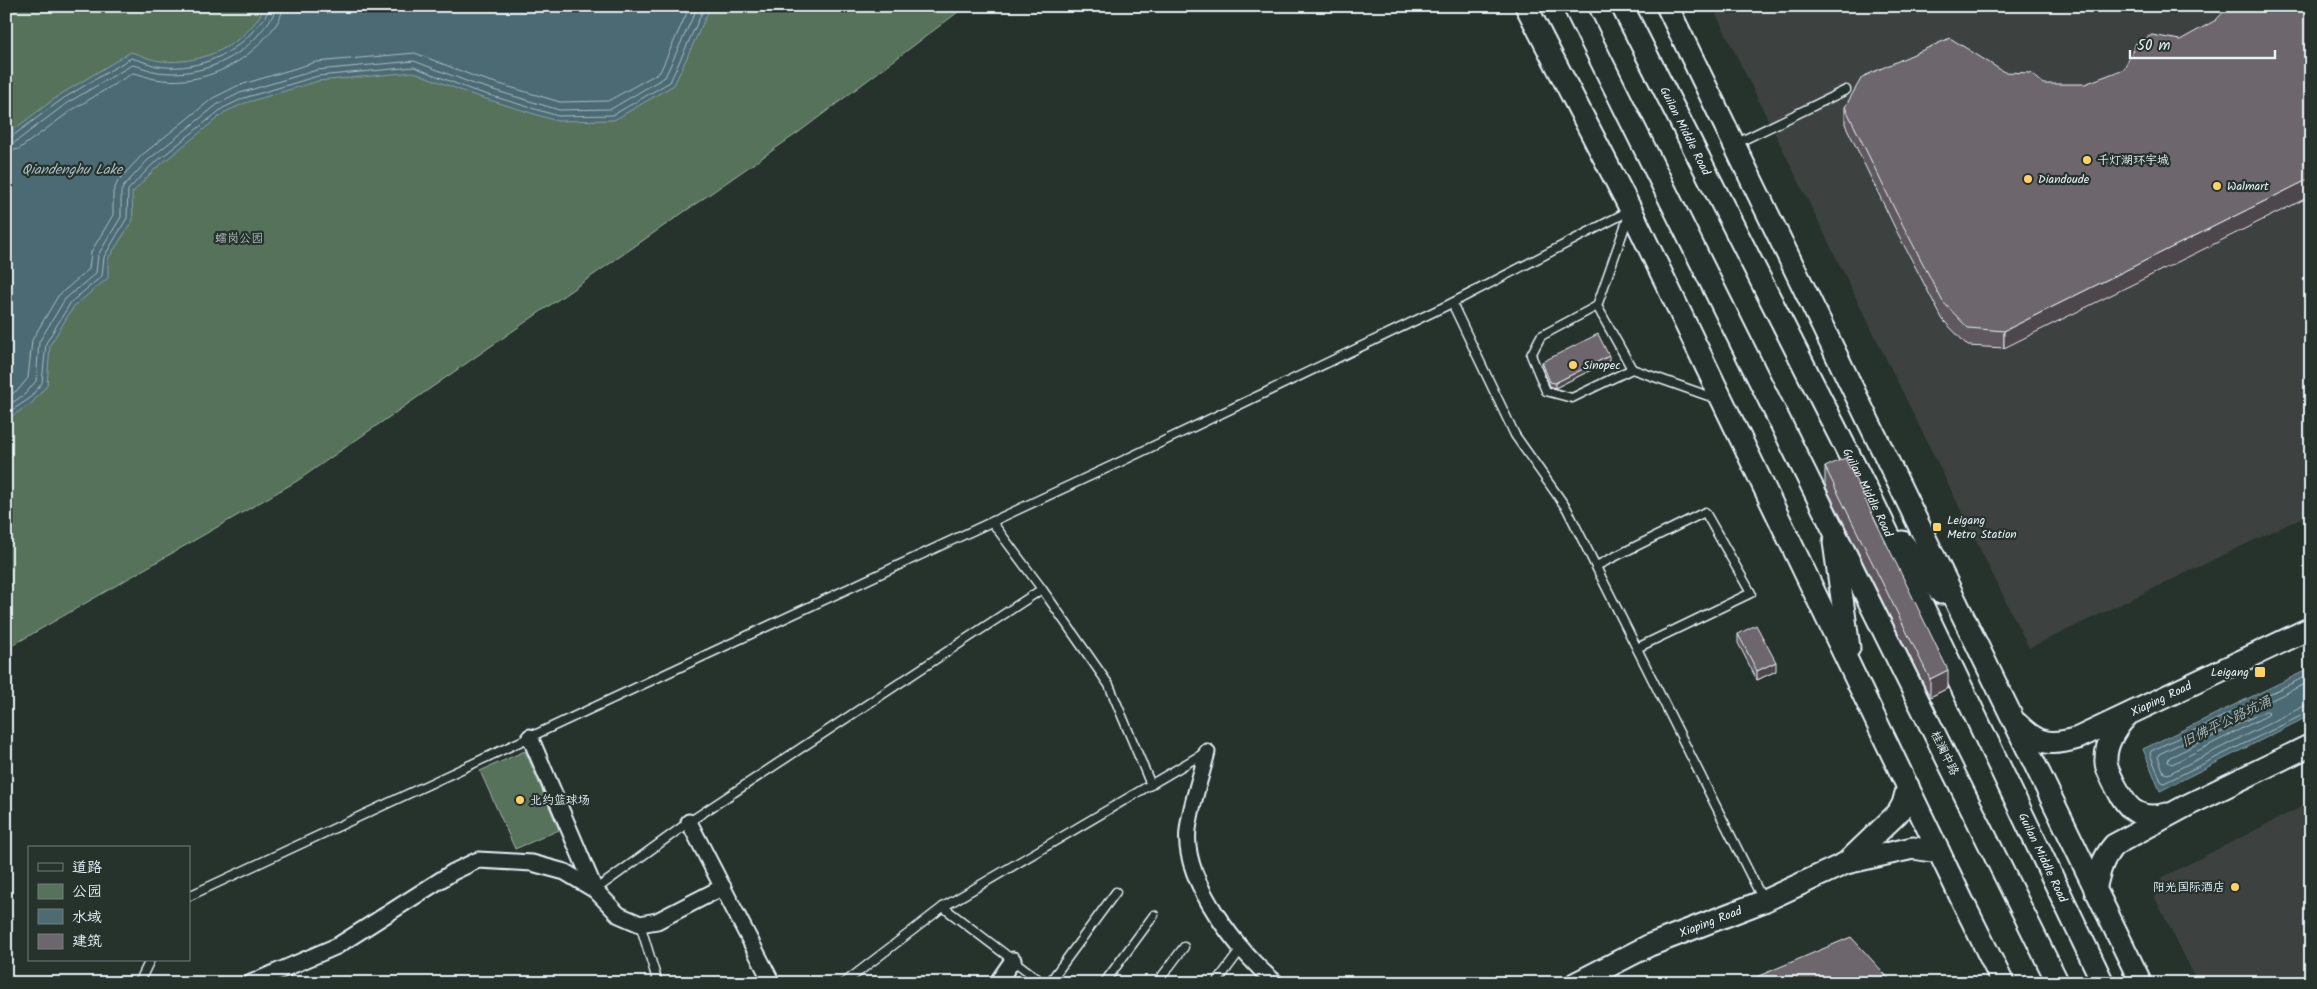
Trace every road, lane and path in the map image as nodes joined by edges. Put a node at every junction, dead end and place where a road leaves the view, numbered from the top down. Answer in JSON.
{"nodes":[{"id":1,"x":1526,"y":6,"type":"edge"},
{"id":2,"x":1574,"y":6,"type":"edge"},
{"id":3,"x":1622,"y":6,"type":"edge"},
{"id":4,"x":1667,"y":6,"type":"edge"},
{"id":5,"x":1846,"y":90,"type":"dead end"},
{"id":6,"x":1734,"y":145,"type":"junction"},
{"id":7,"x":1631,"y":210,"type":"junction"},
{"id":8,"x":1452,"y":303,"type":"junction"},
{"id":9,"x":1597,"y":306,"type":"junction"},
{"id":10,"x":1632,"y":369,"type":"junction"},
{"id":11,"x":1723,"y":401,"type":"junction"},
{"id":12,"x":1875,"y":506,"type":"junction"},
{"id":13,"x":992,"y":522,"type":"junction"},
{"id":14,"x":1832,"y":524,"type":"junction"},
{"id":15,"x":1596,"y":566,"type":"junction"},
{"id":16,"x":1042,"y":589,"type":"junction"},
{"id":17,"x":2311,"y":628,"type":"edge"},
{"id":18,"x":1969,"y":629,"type":"junction"},
{"id":19,"x":1637,"y":648,"type":"junction"},
{"id":20,"x":1851,"y":666,"type":"junction"},
{"id":21,"x":2128,"y":716,"type":"junction"},
{"id":22,"x":2012,"y":718,"type":"junction"},
{"id":23,"x":530,"y":737,"type":"junction"},
{"id":24,"x":2311,"y":745,"type":"edge"},
{"id":25,"x":1207,"y":752,"type":"joint"},
{"id":26,"x":1151,"y":785,"type":"junction"},
{"id":27,"x":1908,"y":786,"type":"junction"},
{"id":28,"x":2175,"y":812,"type":"junction"},
{"id":29,"x":689,"y":822,"type":"junction"},
{"id":30,"x":1939,"y":852,"type":"junction"},
{"id":31,"x":1846,"y":863,"type":"junction"},
{"id":32,"x":724,"y":887,"type":"junction"},
{"id":33,"x":595,"y":890,"type":"junction"},
{"id":34,"x":2095,"y":890,"type":"junction"},
{"id":35,"x":1116,"y":892,"type":"dead end"},
{"id":36,"x":190,"y":896,"type":"edge"},
{"id":37,"x":1764,"y":901,"type":"junction"},
{"id":38,"x":943,"y":907,"type":"junction"},
{"id":39,"x":1154,"y":915,"type":"dead end"},
{"id":40,"x":640,"y":924,"type":"junction"},
{"id":41,"x":1184,"y":946,"type":"dead end"},
{"id":42,"x":1242,"y":948,"type":"junction"},
{"id":43,"x":1013,"y":960,"type":"junction"},
{"id":44,"x":149,"y":962,"type":"edge"},
{"id":45,"x":139,"y":983,"type":"edge"},
{"id":46,"x":250,"y":983,"type":"edge"},
{"id":47,"x":658,"y":983,"type":"edge"},
{"id":48,"x":772,"y":983,"type":"edge"},
{"id":49,"x":844,"y":983,"type":"edge"},
{"id":50,"x":997,"y":983,"type":"edge"},
{"id":51,"x":1044,"y":983,"type":"edge"},
{"id":52,"x":1049,"y":983,"type":"edge"},
{"id":53,"x":1104,"y":983,"type":"edge"},
{"id":54,"x":1157,"y":983,"type":"edge"},
{"id":55,"x":1216,"y":983,"type":"edge"},
{"id":56,"x":1276,"y":983,"type":"edge"},
{"id":57,"x":1576,"y":983,"type":"edge"},
{"id":58,"x":2004,"y":983,"type":"edge"},
{"id":59,"x":2058,"y":983,"type":"edge"},
{"id":60,"x":2103,"y":983,"type":"edge"},
{"id":61,"x":2141,"y":983,"type":"edge"}],
"edges":[{"from":1,"to":7,"type":"main road"},
{"from":2,"to":14,"type":"main road"},
{"from":3,"to":12,"type":"main road","name":"Guilan Middle Road"},
{"from":4,"to":6,"type":"main road"},
{"from":5,"to":6,"type":"lane"},
{"from":6,"to":18,"type":"main road"},
{"from":7,"to":8,"type":"lane"},
{"from":7,"to":9,"type":"lane"},
{"from":7,"to":11,"type":"main road"},
{"from":8,"to":13,"type":"lane"},
{"from":8,"to":15,"type":"lane"},
{"from":9,"to":10,"type":"lane"},
{"from":9,"to":10,"type":"lane"},
{"from":10,"to":11,"type":"lane"},
{"from":11,"to":20,"type":"main road"},
{"from":12,"to":18,"type":"main road"},
{"from":12,"to":60,"type":"main road","name":"Guilan Middle Road"},
{"from":13,"to":16,"type":"lane"},
{"from":13,"to":23,"type":"lane"},
{"from":14,"to":20,"type":"main road"},
{"from":14,"to":59,"type":"main road","name":"桂澜中路"},
{"from":15,"to":19,"type":"lane"},
{"from":15,"to":19,"type":"lane"},
{"from":16,"to":26,"type":"lane"},
{"from":16,"to":29,"type":"lane"},
{"from":17,"to":21,"type":"main road","name":"Xiaping Road"},
{"from":18,"to":22,"type":"main road"},
{"from":19,"to":37,"type":"lane"},
{"from":20,"to":27,"type":"main road"},
{"from":21,"to":22,"type":"main road","name":"Xiaping Road"},
{"from":21,"to":28,"type":"main road"},
{"from":22,"to":34,"type":"main road"},
{"from":23,"to":33,"type":"street"},
{"from":23,"to":36,"type":"lane"},
{"from":24,"to":28,"type":"main road"},
{"from":25,"to":26,"type":"lane"},
{"from":25,"to":42,"type":"street"},
{"from":26,"to":38,"type":"lane"},
{"from":27,"to":30,"type":"main road"},
{"from":27,"to":31,"type":"main road","name":"Xiaping Road"},
{"from":28,"to":34,"type":"main road"},
{"from":29,"to":32,"type":"street"},
{"from":29,"to":33,"type":"lane"},
{"from":30,"to":31,"type":"main road","name":"Xiaping Road"},
{"from":30,"to":58,"type":"main road"},
{"from":31,"to":37,"type":"main road","name":"Xiaping Road"},
{"from":32,"to":40,"type":"street"},
{"from":32,"to":48,"type":"street"},
{"from":33,"to":40,"type":"street"},
{"from":33,"to":46,"type":"street"},
{"from":34,"to":61,"type":"main road"},
{"from":35,"to":52,"type":"lane"},
{"from":37,"to":57,"type":"main road","name":"Xiaping Road"},
{"from":38,"to":43,"type":"lane"},
{"from":38,"to":49,"type":"lane"},
{"from":39,"to":53,"type":"lane"},
{"from":40,"to":47,"type":"lane"},
{"from":41,"to":54,"type":"lane"},
{"from":42,"to":55,"type":"lane"},
{"from":42,"to":56,"type":"street"},
{"from":43,"to":50,"type":"street"},
{"from":43,"to":51,"type":"lane"},
{"from":44,"to":45,"type":"lane"}]}
